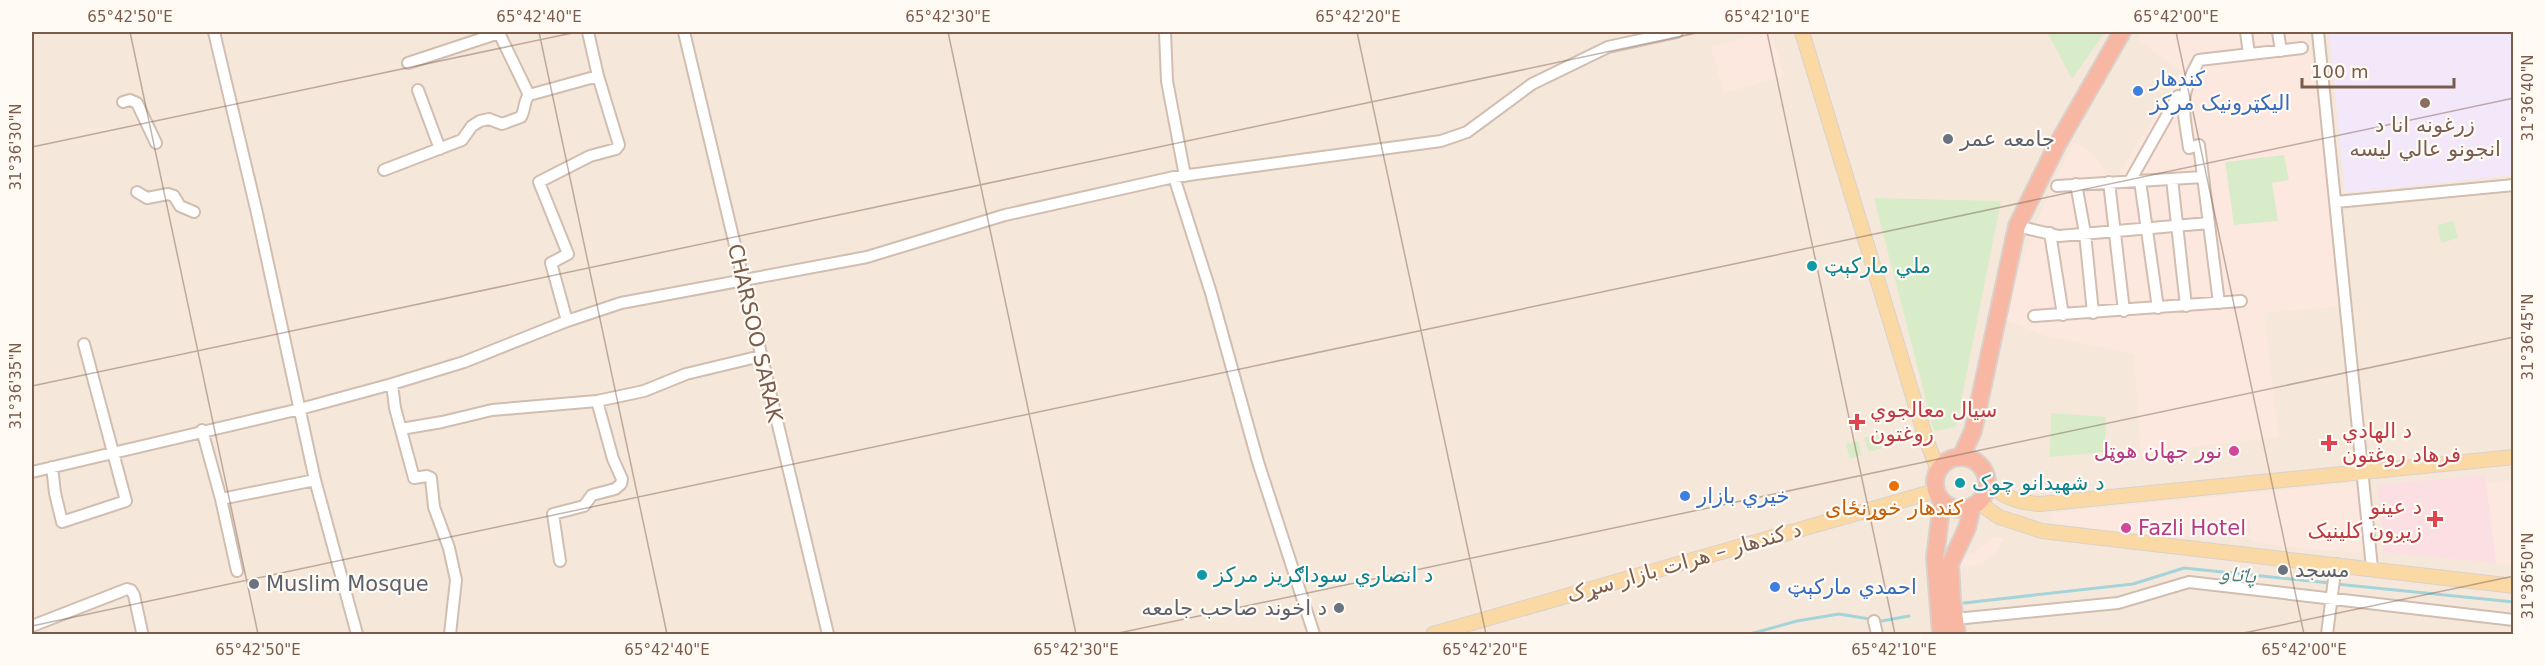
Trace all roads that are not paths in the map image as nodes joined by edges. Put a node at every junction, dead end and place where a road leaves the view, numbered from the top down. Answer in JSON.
{"nodes":[{"id":1,"x":214,"y":32,"type":"edge"},
{"id":2,"x":588,"y":32,"type":"edge"},
{"id":3,"x":684,"y":32,"type":"edge"},
{"id":4,"x":1165,"y":32,"type":"edge"},
{"id":5,"x":1677,"y":32,"type":"edge"},
{"id":6,"x":1802,"y":32,"type":"edge"},
{"id":7,"x":2122,"y":32,"type":"edge"},
{"id":8,"x":2246,"y":32,"type":"edge"},
{"id":9,"x":2278,"y":32,"type":"edge"},
{"id":10,"x":2318,"y":32,"type":"edge"},
{"id":11,"x":2302,"y":48,"type":"dead end"},
{"id":12,"x":2281,"y":51,"type":"junction"},
{"id":13,"x":2249,"y":54,"type":"junction"},
{"id":14,"x":408,"y":63,"type":"dead end"},
{"id":15,"x":598,"y":76,"type":"junction"},
{"id":16,"x":418,"y":90,"type":"dead end"},
{"id":17,"x":529,"y":95,"type":"junction"},
{"id":18,"x":2178,"y":96,"type":"dead end"},
{"id":19,"x":123,"y":102,"type":"dead end"},
{"id":20,"x":156,"y":143,"type":"dead end"},
{"id":21,"x":440,"y":149,"type":"junction"},
{"id":22,"x":384,"y":170,"type":"dead end"},
{"id":23,"x":1185,"y":176,"type":"junction"},
{"id":24,"x":1174,"y":177,"type":"junction"},
{"id":25,"x":2203,"y":177,"type":"junction"},
{"id":26,"x":2172,"y":179,"type":"junction"},
{"id":27,"x":2135,"y":181,"type":"junction"},
{"id":28,"x":2109,"y":182,"type":"junction"},
{"id":29,"x":2076,"y":184,"type":"junction"},
{"id":30,"x":2514,"y":185,"type":"edge"},
{"id":31,"x":2057,"y":186,"type":"dead end"},
{"id":32,"x":137,"y":192,"type":"dead end"},
{"id":33,"x":2336,"y":202,"type":"junction"},
{"id":34,"x":194,"y":212,"type":"dead end"},
{"id":35,"x":2209,"y":223,"type":"junction"},
{"id":36,"x":2178,"y":225,"type":"junction"},
{"id":37,"x":2018,"y":226,"type":"junction"},
{"id":38,"x":2147,"y":228,"type":"junction"},
{"id":39,"x":2116,"y":231,"type":"junction"},
{"id":40,"x":2050,"y":233,"type":"junction"},
{"id":41,"x":2085,"y":233,"type":"junction"},
{"id":42,"x":742,"y":279,"type":"junction"},
{"id":43,"x":2241,"y":301,"type":"dead end"},
{"id":44,"x":2219,"y":303,"type":"junction"},
{"id":45,"x":2186,"y":306,"type":"junction"},
{"id":46,"x":2158,"y":308,"type":"junction"},
{"id":47,"x":2124,"y":310,"type":"junction"},
{"id":48,"x":2093,"y":313,"type":"junction"},
{"id":49,"x":2063,"y":315,"type":"junction"},
{"id":50,"x":2034,"y":316,"type":"dead end"},
{"id":51,"x":567,"y":321,"type":"junction"},
{"id":52,"x":84,"y":344,"type":"dead end"},
{"id":53,"x":760,"y":356,"type":"junction"},
{"id":54,"x":392,"y":384,"type":"junction"},
{"id":55,"x":597,"y":401,"type":"junction"},
{"id":56,"x":300,"y":409,"type":"junction"},
{"id":57,"x":401,"y":429,"type":"junction"},
{"id":58,"x":202,"y":430,"type":"junction"},
{"id":59,"x":113,"y":452,"type":"junction"},
{"id":60,"x":1961,"y":457,"type":"junction"},
{"id":61,"x":2514,"y":457,"type":"edge"},
{"id":62,"x":52,"y":467,"type":"junction"},
{"id":63,"x":1938,"y":470,"type":"junction"},
{"id":64,"x":32,"y":472,"type":"edge"},
{"id":65,"x":2362,"y":472,"type":"junction"},
{"id":66,"x":315,"y":480,"type":"junction"},
{"id":67,"x":1987,"y":484,"type":"junction"},
{"id":68,"x":1938,"y":496,"type":"junction"},
{"id":69,"x":221,"y":499,"type":"junction"},
{"id":70,"x":1975,"y":505,"type":"junction"},
{"id":71,"x":560,"y":561,"type":"dead end"},
{"id":72,"x":2372,"y":568,"type":"junction"},
{"id":73,"x":2336,"y":569,"type":"junction"},
{"id":74,"x":237,"y":571,"type":"dead end"},
{"id":75,"x":2514,"y":586,"type":"edge"},
{"id":76,"x":2332,"y":596,"type":"junction"},
{"id":77,"x":2514,"y":620,"type":"edge"},
{"id":78,"x":1874,"y":621,"type":"dead end"},
{"id":79,"x":32,"y":626,"type":"edge"},
{"id":80,"x":1956,"y":627,"type":"edge"},
{"id":81,"x":142,"y":632,"type":"dead end"},
{"id":82,"x":357,"y":634,"type":"edge"},
{"id":83,"x":450,"y":634,"type":"edge"},
{"id":84,"x":828,"y":634,"type":"edge"},
{"id":85,"x":1314,"y":634,"type":"edge"},
{"id":86,"x":1433,"y":634,"type":"edge"},
{"id":87,"x":1877,"y":634,"type":"edge"},
{"id":88,"x":1941,"y":634,"type":"edge"},
{"id":89,"x":2327,"y":634,"type":"edge"}],
"edges":[{"from":1,"to":56,"type":"street"},
{"from":2,"to":15,"type":"street"},
{"from":3,"to":42,"type":"street","name":"CHARSOO SARAK"},
{"from":4,"to":23,"type":"street"},
{"from":5,"to":23,"type":"street"},
{"from":6,"to":63,"type":"main road"},
{"from":7,"to":37,"type":"highway"},
{"from":8,"to":13,"type":"street"},
{"from":9,"to":12,"type":"street"},
{"from":10,"to":33,"type":"street"},
{"from":11,"to":12,"type":"street"},
{"from":12,"to":13,"type":"street"},
{"from":13,"to":25,"type":"street"},
{"from":14,"to":17,"type":"street"},
{"from":15,"to":17,"type":"street"},
{"from":15,"to":51,"type":"street"},
{"from":16,"to":21,"type":"street"},
{"from":17,"to":21,"type":"street"},
{"from":18,"to":27,"type":"street"},
{"from":19,"to":20,"type":"street"},
{"from":21,"to":22,"type":"street"},
{"from":23,"to":24,"type":"street"},
{"from":24,"to":42,"type":"street"},
{"from":24,"to":85,"type":"street"},
{"from":25,"to":26,"type":"street"},
{"from":25,"to":35,"type":"street"},
{"from":26,"to":27,"type":"street"},
{"from":26,"to":36,"type":"street"},
{"from":27,"to":28,"type":"street"},
{"from":27,"to":38,"type":"street"},
{"from":28,"to":29,"type":"street"},
{"from":28,"to":39,"type":"street"},
{"from":29,"to":31,"type":"street"},
{"from":29,"to":41,"type":"street"},
{"from":30,"to":33,"type":"street"},
{"from":32,"to":34,"type":"street"},
{"from":33,"to":65,"type":"street"},
{"from":35,"to":36,"type":"street"},
{"from":35,"to":44,"type":"street"},
{"from":36,"to":38,"type":"street"},
{"from":36,"to":45,"type":"street"},
{"from":37,"to":40,"type":"street"},
{"from":37,"to":60,"type":"highway"},
{"from":38,"to":39,"type":"street"},
{"from":38,"to":46,"type":"street"},
{"from":39,"to":41,"type":"street"},
{"from":39,"to":47,"type":"street"},
{"from":40,"to":41,"type":"street"},
{"from":40,"to":49,"type":"street"},
{"from":41,"to":48,"type":"street"},
{"from":42,"to":51,"type":"street"},
{"from":42,"to":53,"type":"street","name":"CHARSOO SARAK"},
{"from":43,"to":44,"type":"street"},
{"from":44,"to":45,"type":"street"},
{"from":45,"to":46,"type":"street"},
{"from":46,"to":47,"type":"street"},
{"from":47,"to":48,"type":"street"},
{"from":48,"to":49,"type":"street"},
{"from":49,"to":50,"type":"street"},
{"from":51,"to":54,"type":"street"},
{"from":52,"to":59,"type":"street"},
{"from":53,"to":55,"type":"street"},
{"from":53,"to":84,"type":"street","name":"CHARSOO SARAK"},
{"from":54,"to":56,"type":"street"},
{"from":54,"to":57,"type":"street"},
{"from":55,"to":57,"type":"street"},
{"from":55,"to":71,"type":"street"},
{"from":56,"to":58,"type":"street"},
{"from":56,"to":66,"type":"street"},
{"from":57,"to":83,"type":"street"},
{"from":58,"to":59,"type":"street"},
{"from":58,"to":69,"type":"street"},
{"from":59,"to":62,"type":"street"},
{"from":59,"to":62,"type":"street"},
{"from":60,"to":63,"type":"highway"},
{"from":60,"to":67,"type":"highway"},
{"from":61,"to":65,"type":"main road"},
{"from":62,"to":64,"type":"street"},
{"from":63,"to":68,"type":"highway"},
{"from":65,"to":67,"type":"main road"},
{"from":65,"to":72,"type":"street"},
{"from":66,"to":69,"type":"street"},
{"from":66,"to":82,"type":"street"},
{"from":67,"to":70,"type":"highway"},
{"from":68,"to":70,"type":"highway"},
{"from":68,"to":86,"type":"main road","name":"د کندهار – هرات بازار سړک"},
{"from":68,"to":88,"type":"highway"},
{"from":69,"to":74,"type":"street"},
{"from":70,"to":73,"type":"main road"},
{"from":70,"to":80,"type":"highway"},
{"from":72,"to":73,"type":"main road"},
{"from":72,"to":75,"type":"main road"},
{"from":73,"to":76,"type":"street"},
{"from":76,"to":77,"type":"street"},
{"from":76,"to":80,"type":"street"},
{"from":76,"to":89,"type":"street"},
{"from":78,"to":87,"type":"street"},
{"from":79,"to":81,"type":"street"}]}
